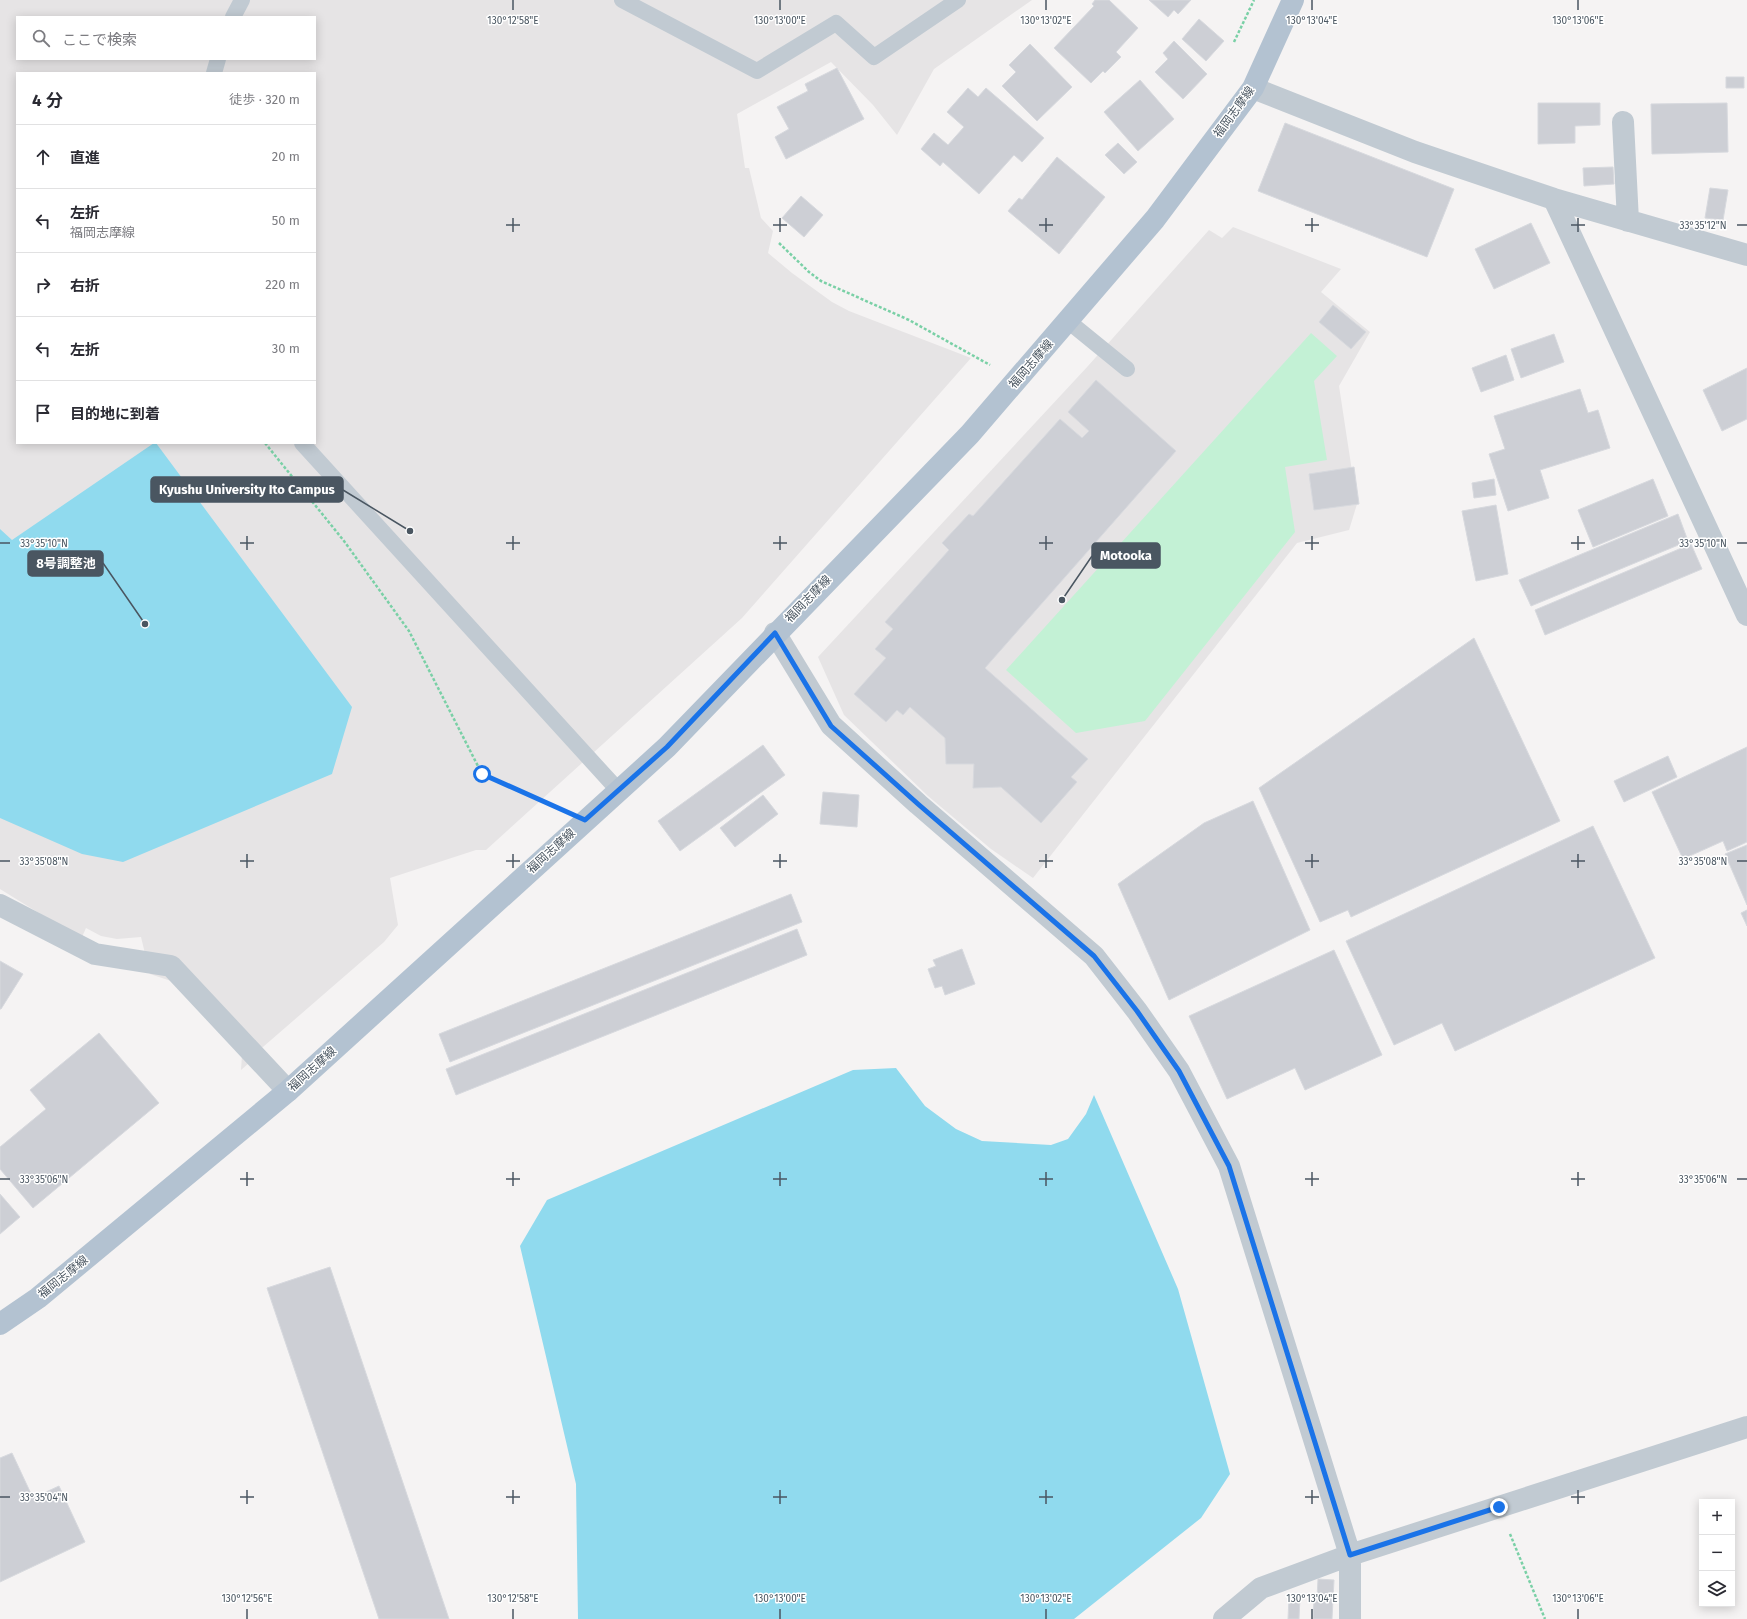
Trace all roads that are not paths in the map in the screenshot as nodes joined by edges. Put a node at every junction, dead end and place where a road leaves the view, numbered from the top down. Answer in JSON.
{"nodes":[{"id":1,"x":242,"y":0,"type":"edge"},
{"id":2,"x":622,"y":0,"type":"edge"},
{"id":3,"x":958,"y":0,"type":"edge"},
{"id":4,"x":1293,"y":0,"type":"edge"},
{"id":5,"x":234,"y":16,"type":"edge"},
{"id":6,"x":218,"y":60,"type":"edge"},
{"id":7,"x":214,"y":72,"type":"edge"},
{"id":8,"x":1253,"y":88,"type":"junction"},
{"id":9,"x":1623,"y":122,"type":"dead end"},
{"id":10,"x":1554,"y":199,"type":"junction"},
{"id":11,"x":1628,"y":220,"type":"junction"},
{"id":12,"x":1747,"y":255,"type":"edge"},
{"id":13,"x":1068,"y":321,"type":"junction"},
{"id":14,"x":1127,"y":369,"type":"dead end"},
{"id":15,"x":303,"y":444,"type":"edge"},
{"id":16,"x":1747,"y":615,"type":"edge"},
{"id":17,"x":775,"y":633,"type":"junction"},
{"id":18,"x":618,"y":790,"type":"junction"},
{"id":19,"x":0,"y":905,"type":"edge"},
{"id":20,"x":288,"y":1091,"type":"junction"},
{"id":21,"x":0,"y":1324,"type":"edge"},
{"id":22,"x":1747,"y":1427,"type":"edge"},
{"id":23,"x":1350,"y":1555,"type":"junction"},
{"id":24,"x":1224,"y":1619,"type":"edge"},
{"id":25,"x":1350,"y":1619,"type":"edge"}],
"edges":[{"from":1,"to":5,"type":"lane"},
{"from":2,"to":3,"type":"lane"},
{"from":4,"to":8,"type":"main road","name":"福岡志摩線"},
{"from":6,"to":7,"type":"lane"},
{"from":8,"to":10,"type":"street"},
{"from":8,"to":13,"type":"main road","name":"福岡志摩線"},
{"from":9,"to":11,"type":"street"},
{"from":10,"to":11,"type":"street"},
{"from":10,"to":16,"type":"street"},
{"from":11,"to":12,"type":"street"},
{"from":13,"to":14,"type":"lane"},
{"from":13,"to":17,"type":"main road","name":"福岡志摩線"},
{"from":15,"to":18,"type":"lane"},
{"from":17,"to":18,"type":"main road","name":"福岡志摩線"},
{"from":17,"to":23,"type":"street"},
{"from":18,"to":20,"type":"main road","name":"福岡志摩線"},
{"from":19,"to":20,"type":"street"},
{"from":20,"to":21,"type":"main road","name":"福岡志摩線"},
{"from":22,"to":23,"type":"street"},
{"from":23,"to":24,"type":"street"},
{"from":23,"to":25,"type":"street"}]}
